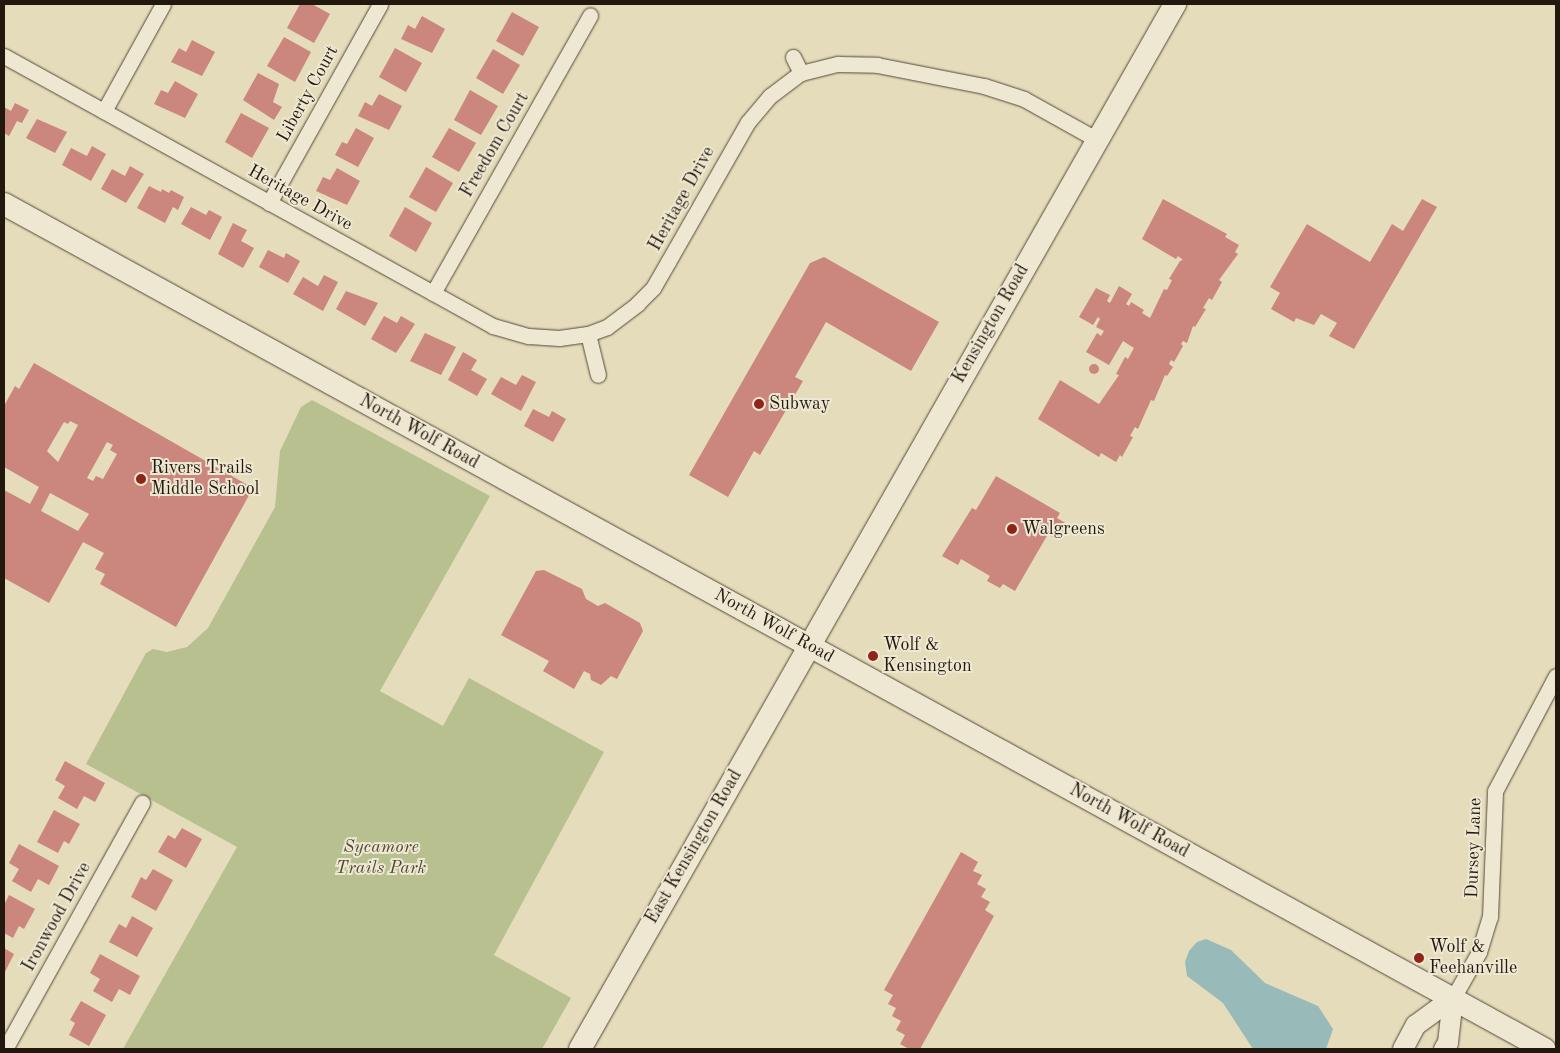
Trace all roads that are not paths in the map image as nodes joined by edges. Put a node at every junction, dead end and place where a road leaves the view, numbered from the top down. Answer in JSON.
{"nodes":[{"id":1,"x":163,"y":4,"type":"edge"},
{"id":2,"x":380,"y":4,"type":"edge"},
{"id":3,"x":1175,"y":4,"type":"edge"},
{"id":4,"x":590,"y":15,"type":"dead end"},
{"id":5,"x":4,"y":56,"type":"edge"},
{"id":6,"x":793,"y":57,"type":"dead end"},
{"id":7,"x":802,"y":73,"type":"junction"},
{"id":8,"x":104,"y":111,"type":"junction"},
{"id":9,"x":1096,"y":139,"type":"junction"},
{"id":10,"x":269,"y":203,"type":"junction"},
{"id":11,"x":4,"y":204,"type":"edge"},
{"id":12,"x":433,"y":293,"type":"junction"},
{"id":13,"x":588,"y":334,"type":"junction"},
{"id":14,"x":598,"y":375,"type":"dead end"},
{"id":15,"x":808,"y":645,"type":"junction"},
{"id":16,"x":1556,"y":676,"type":"edge"},
{"id":17,"x":142,"y":803,"type":"dead end"},
{"id":18,"x":1453,"y":998,"type":"junction"},
{"id":19,"x":5,"y":1049,"type":"edge"},
{"id":20,"x":580,"y":1049,"type":"edge"},
{"id":21,"x":1403,"y":1049,"type":"edge"},
{"id":22,"x":1444,"y":1049,"type":"edge"},
{"id":23,"x":1544,"y":1049,"type":"edge"}],
"edges":[{"from":1,"to":8,"type":"street"},
{"from":2,"to":10,"type":"street","name":"Liberty Court"},
{"from":3,"to":9,"type":"main road","name":"Kensington Road"},
{"from":4,"to":12,"type":"street","name":"Freedom Court"},
{"from":5,"to":8,"type":"street","name":"Heritage Drive"},
{"from":6,"to":7,"type":"street"},
{"from":7,"to":9,"type":"street","name":"Heritage Drive"},
{"from":7,"to":13,"type":"street","name":"Heritage Drive"},
{"from":8,"to":10,"type":"street","name":"Heritage Drive"},
{"from":9,"to":15,"type":"main road","name":"Kensington Road"},
{"from":10,"to":12,"type":"street","name":"Heritage Drive"},
{"from":11,"to":15,"type":"main road","name":"North Wolf Road"},
{"from":12,"to":13,"type":"street","name":"Heritage Drive"},
{"from":13,"to":14,"type":"street"},
{"from":15,"to":18,"type":"main road","name":"North Wolf Road"},
{"from":15,"to":20,"type":"main road","name":"East Kensington Road"},
{"from":16,"to":18,"type":"street","name":"Dursey Lane"},
{"from":17,"to":19,"type":"street","name":"Ironwood Drive"},
{"from":18,"to":21,"type":"street"},
{"from":18,"to":22,"type":"street"},
{"from":18,"to":23,"type":"main road","name":"North Wolf Road"}]}
